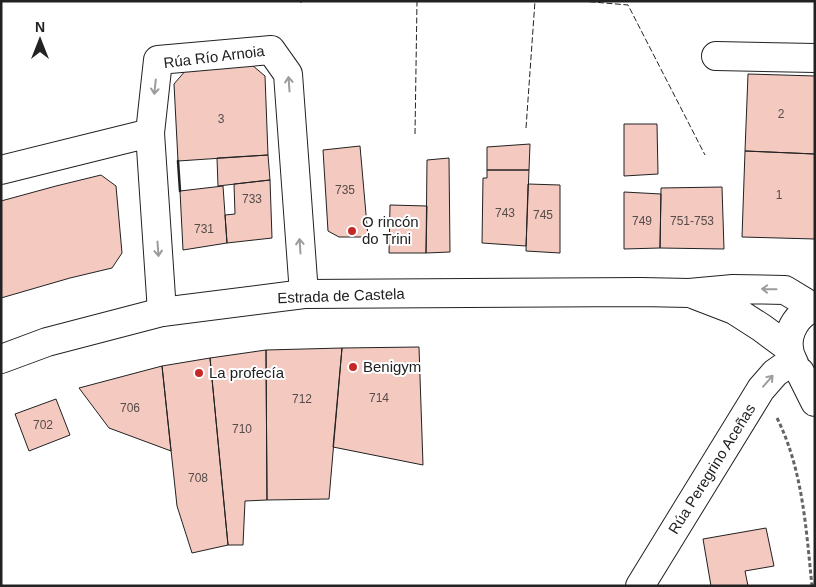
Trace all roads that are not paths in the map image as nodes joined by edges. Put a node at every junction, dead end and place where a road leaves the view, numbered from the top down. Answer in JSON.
{"nodes":[{"id":1,"x":716,"y":56,"type":"dead end"},
{"id":2,"x":815,"y":58,"type":"edge"},
{"id":3,"x":150,"y":133,"type":"junction"},
{"id":4,"x":1,"y":170,"type":"edge"},
{"id":5,"x":689,"y":293,"type":"junction"},
{"id":6,"x":304,"y":294,"type":"junction"},
{"id":7,"x":814,"y":307,"type":"edge"},
{"id":8,"x":162,"y":312,"type":"junction"},
{"id":9,"x":1,"y":359,"type":"edge"},
{"id":10,"x":799,"y":365,"type":"edge"},
{"id":11,"x":815,"y":402,"type":"edge"},
{"id":12,"x":640,"y":586,"type":"edge"}],
"edges":[{"from":1,"to":2,"type":"main road"},
{"from":3,"to":4,"type":"main road"},
{"from":6,"to":3,"type":"main road","name":"Rúa Río Arnoia","one_way":true},
{"from":3,"to":8,"type":"main road","name":"Rúa Río Arnoia","one_way":true},
{"from":5,"to":6,"type":"main road","name":"Estrada de Castela"},
{"from":7,"to":5,"type":"main road","one_way":true},
{"from":5,"to":10,"type":"main road"},
{"from":6,"to":8,"type":"main road","name":"Estrada de Castela"},
{"from":7,"to":10,"type":"main road"},
{"from":8,"to":9,"type":"main road","name":"Estrada de Castela"},
{"from":10,"to":11,"type":"main road"},
{"from":12,"to":10,"type":"main road","name":"Rúa Peregrino Aceñas","one_way":true}]}
